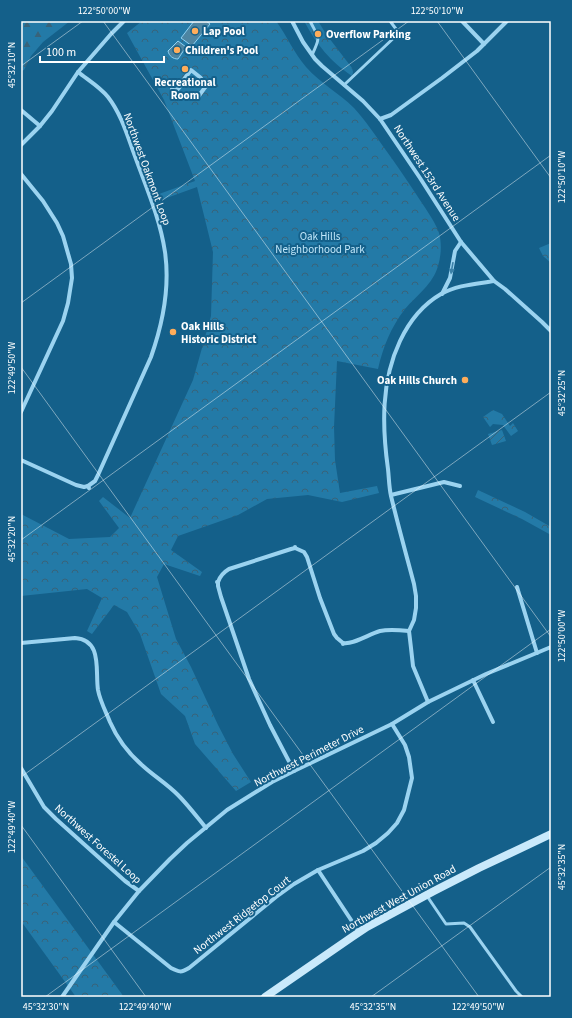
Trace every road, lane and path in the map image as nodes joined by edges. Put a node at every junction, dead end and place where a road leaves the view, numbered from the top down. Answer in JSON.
{"nodes":[{"id":1,"x":124,"y":21,"type":"edge"},
{"id":2,"x":292,"y":21,"type":"edge"},
{"id":3,"x":310,"y":21,"type":"edge"},
{"id":4,"x":390,"y":21,"type":"edge"},
{"id":5,"x":462,"y":21,"type":"edge"},
{"id":6,"x":507,"y":21,"type":"edge"},
{"id":7,"x":484,"y":44,"type":"junction"},
{"id":8,"x":312,"y":55,"type":"junction"},
{"id":9,"x":78,"y":72,"type":"junction"},
{"id":10,"x":201,"y":78,"type":"joint"},
{"id":11,"x":344,"y":85,"type":"junction"},
{"id":12,"x":21,"y":110,"type":"edge"},
{"id":13,"x":380,"y":119,"type":"junction"},
{"id":14,"x":40,"y":126,"type":"junction"},
{"id":15,"x":21,"y":145,"type":"edge"},
{"id":16,"x":21,"y":174,"type":"edge"},
{"id":17,"x":461,"y":242,"type":"junction"},
{"id":18,"x":494,"y":281,"type":"junction"},
{"id":19,"x":441,"y":294,"type":"junction"},
{"id":20,"x":551,"y":331,"type":"edge"},
{"id":21,"x":21,"y":412,"type":"edge"},
{"id":22,"x":21,"y":460,"type":"edge"},
{"id":23,"x":460,"y":486,"type":"dead end"},
{"id":24,"x":391,"y":495,"type":"junction"},
{"id":25,"x":517,"y":587,"type":"dead end"},
{"id":26,"x":409,"y":630,"type":"junction"},
{"id":27,"x":21,"y":643,"type":"edge"},
{"id":28,"x":551,"y":647,"type":"edge"},
{"id":29,"x":537,"y":653,"type":"junction"},
{"id":30,"x":473,"y":680,"type":"junction"},
{"id":31,"x":428,"y":702,"type":"junction"},
{"id":32,"x":493,"y":722,"type":"dead end"},
{"id":33,"x":392,"y":724,"type":"junction"},
{"id":34,"x":21,"y":768,"type":"edge"},
{"id":35,"x":294,"y":771,"type":"junction"},
{"id":36,"x":206,"y":828,"type":"junction"},
{"id":37,"x":551,"y":834,"type":"edge"},
{"id":38,"x":318,"y":870,"type":"junction"},
{"id":39,"x":139,"y":891,"type":"junction"},
{"id":40,"x":426,"y":895,"type":"junction"},
{"id":41,"x":114,"y":922,"type":"junction"},
{"id":42,"x":359,"y":932,"type":"junction"},
{"id":43,"x":62,"y":997,"type":"edge"},
{"id":44,"x":266,"y":997,"type":"edge"},
{"id":45,"x":522,"y":997,"type":"edge"}],
"edges":[{"from":1,"to":9,"type":"street"},
{"from":2,"to":8,"type":"street","name":"Northwest 153rd Avenue"},
{"from":3,"to":8,"type":"lane"},
{"from":4,"to":11,"type":"lane"},
{"from":5,"to":7,"type":"street"},
{"from":6,"to":7,"type":"street"},
{"from":7,"to":13,"type":"street"},
{"from":8,"to":11,"type":"street","name":"Northwest 153rd Avenue"},
{"from":9,"to":14,"type":"street"},
{"from":9,"to":22,"type":"street","name":"Northwest Oakmont Loop"},
{"from":10,"to":10,"type":"street"},
{"from":11,"to":13,"type":"street","name":"Northwest 153rd Avenue"},
{"from":12,"to":14,"type":"street"},
{"from":13,"to":17,"type":"street","name":"Northwest 153rd Avenue"},
{"from":14,"to":15,"type":"street"},
{"from":16,"to":21,"type":"street"},
{"from":17,"to":18,"type":"street","name":"Northwest 153rd Avenue"},
{"from":17,"to":19,"type":"street","one_way":true},
{"from":18,"to":19,"type":"street"},
{"from":18,"to":20,"type":"street","name":"Northwest 153rd Avenue"},
{"from":19,"to":24,"type":"street"},
{"from":23,"to":24,"type":"street"},
{"from":24,"to":26,"type":"street"},
{"from":25,"to":29,"type":"street"},
{"from":26,"to":31,"type":"street"},
{"from":26,"to":35,"type":"street"},
{"from":27,"to":36,"type":"street"},
{"from":28,"to":29,"type":"street","name":"Northwest Perimeter Drive"},
{"from":29,"to":30,"type":"street","name":"Northwest Perimeter Drive"},
{"from":30,"to":31,"type":"street","name":"Northwest Perimeter Drive"},
{"from":30,"to":32,"type":"street"},
{"from":31,"to":33,"type":"street","name":"Northwest Perimeter Drive"},
{"from":33,"to":35,"type":"street","name":"Northwest Perimeter Drive"},
{"from":33,"to":38,"type":"street","name":"Northwest Ridgetop Court"},
{"from":34,"to":39,"type":"street","name":"Northwest Forestel Loop"},
{"from":35,"to":36,"type":"street","name":"Northwest Perimeter Drive"},
{"from":36,"to":39,"type":"street","name":"Northwest Perimeter Drive"},
{"from":37,"to":40,"type":"street","name":"Northwest West Union Road"},
{"from":38,"to":41,"type":"street","name":"Northwest Ridgetop Court"},
{"from":38,"to":42,"type":"street"},
{"from":39,"to":41,"type":"street","name":"Northwest Perimeter Drive"},
{"from":40,"to":42,"type":"street","name":"Northwest West Union Road"},
{"from":40,"to":45,"type":"lane"},
{"from":41,"to":43,"type":"street","name":"Northwest Perimeter Drive"},
{"from":42,"to":44,"type":"street","name":"Northwest West Union Road"}]}
